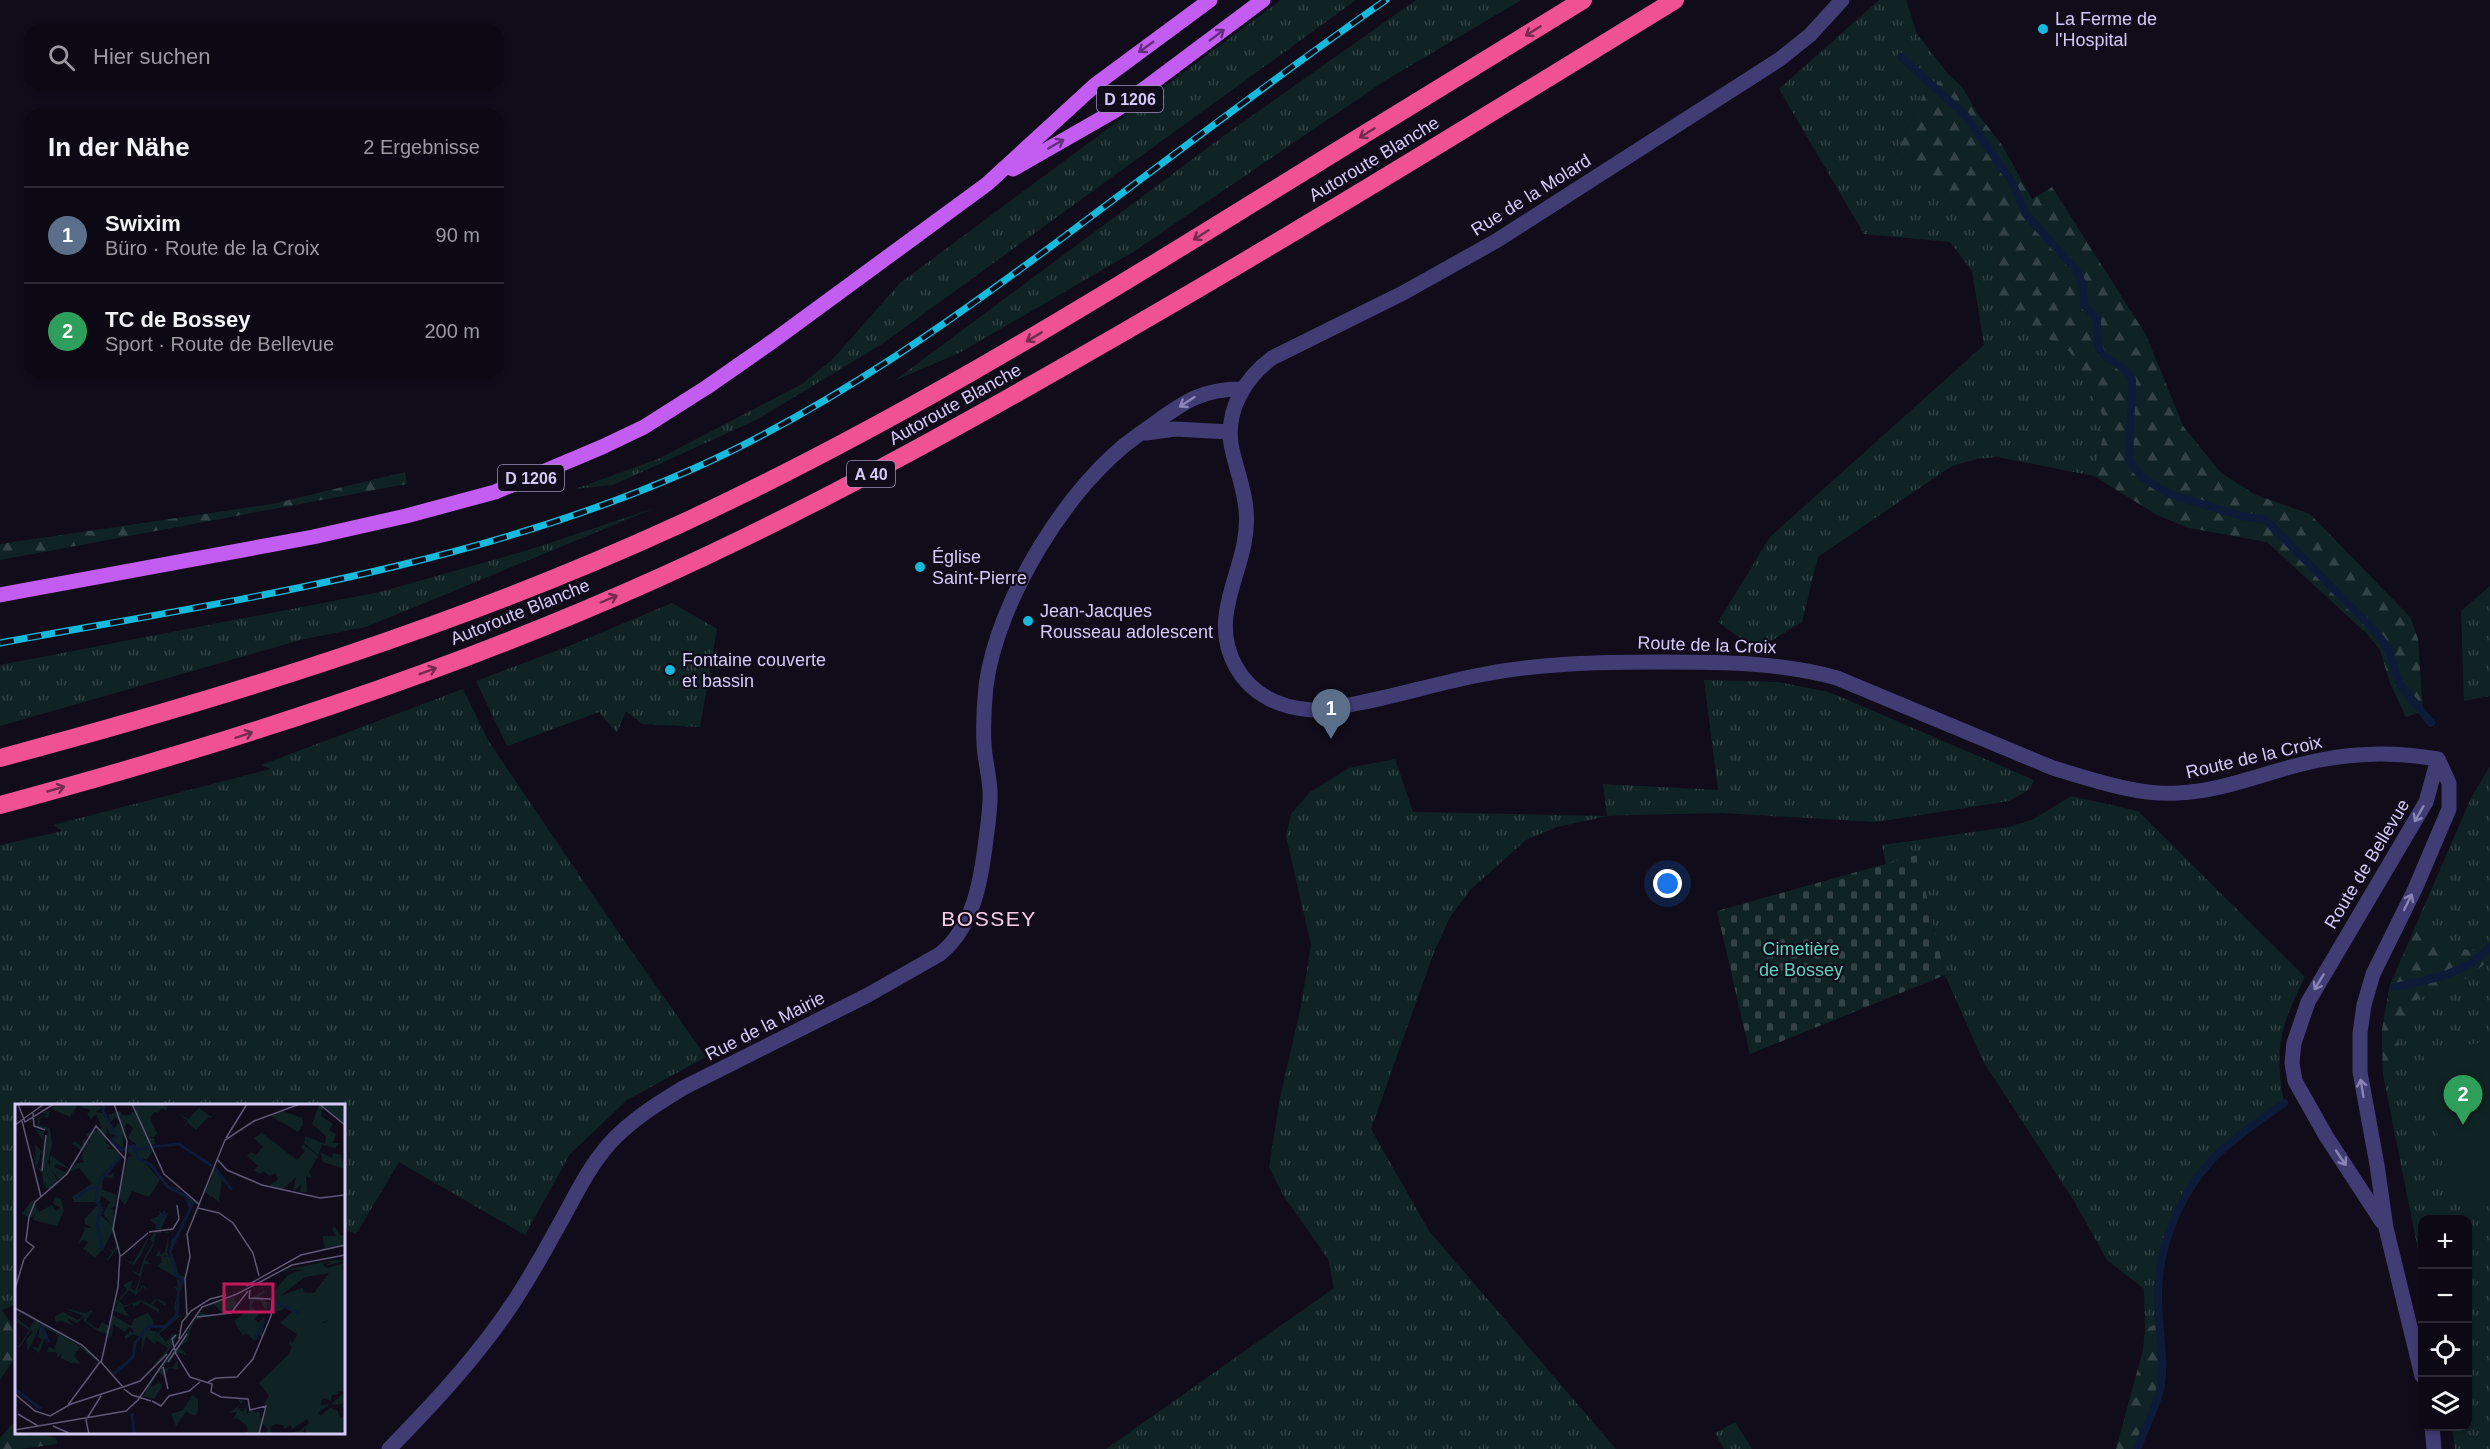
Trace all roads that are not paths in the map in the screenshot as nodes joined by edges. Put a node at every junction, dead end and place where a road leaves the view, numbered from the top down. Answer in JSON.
{"nodes":[{"id":1,"x":1210,"y":0,"type":"edge"},
{"id":2,"x":1263,"y":0,"type":"edge"},
{"id":3,"x":1583,"y":0,"type":"edge"},
{"id":4,"x":1675,"y":0,"type":"edge"},
{"id":5,"x":1842,"y":0,"type":"edge"},
{"id":6,"x":987,"y":184,"type":"junction"},
{"id":7,"x":1243,"y":389,"type":"junction"},
{"id":8,"x":1234,"y":406,"type":"joint"},
{"id":9,"x":1230,"y":432,"type":"junction"},
{"id":10,"x":1135,"y":438,"type":"junction"},
{"id":11,"x":0,"y":595,"type":"edge"},
{"id":12,"x":0,"y":758,"type":"edge"},
{"id":13,"x":2438,"y":759,"type":"junction"},
{"id":14,"x":0,"y":805,"type":"edge"},
{"id":15,"x":2386,"y":1228,"type":"junction"},
{"id":16,"x":2418,"y":1360,"type":"edge"},
{"id":17,"x":2432,"y":1431,"type":"edge"},
{"id":18,"x":389,"y":1449,"type":"edge"},
{"id":19,"x":2434,"y":1449,"type":"edge"}],
"edges":[{"from":1,"to":6,"type":"main road","number":"D 1206","one_way":true},
{"from":6,"to":2,"type":"main road","number":"D 1206","one_way":true},
{"from":3,"to":12,"type":"highway","name":"Autoroute Blanche","number":"A 40","one_way":true},
{"from":14,"to":4,"type":"highway","name":"Autoroute Blanche","number":"A 40","one_way":true},
{"from":5,"to":7,"type":"street","name":"Rue de la Molard"},
{"from":6,"to":11,"type":"main road","number":"D 1206"},
{"from":7,"to":8,"type":"street","name":"Rue de la Molard"},
{"from":7,"to":10,"type":"street","name":"Rue de la Mairie","one_way":true},
{"from":8,"to":9,"type":"street","name":"Route de la Croix"},
{"from":9,"to":10,"type":"street"},
{"from":9,"to":13,"type":"street","name":"Route de la Croix"},
{"from":10,"to":18,"type":"street","name":"Rue de la Mairie"},
{"from":15,"to":13,"type":"street","name":"Route de Bellevue","one_way":true},
{"from":13,"to":15,"type":"street","name":"Route de Bellevue","one_way":true},
{"from":15,"to":16,"type":"street","name":"Route de Bellevue"},
{"from":17,"to":19,"type":"street"}]}
